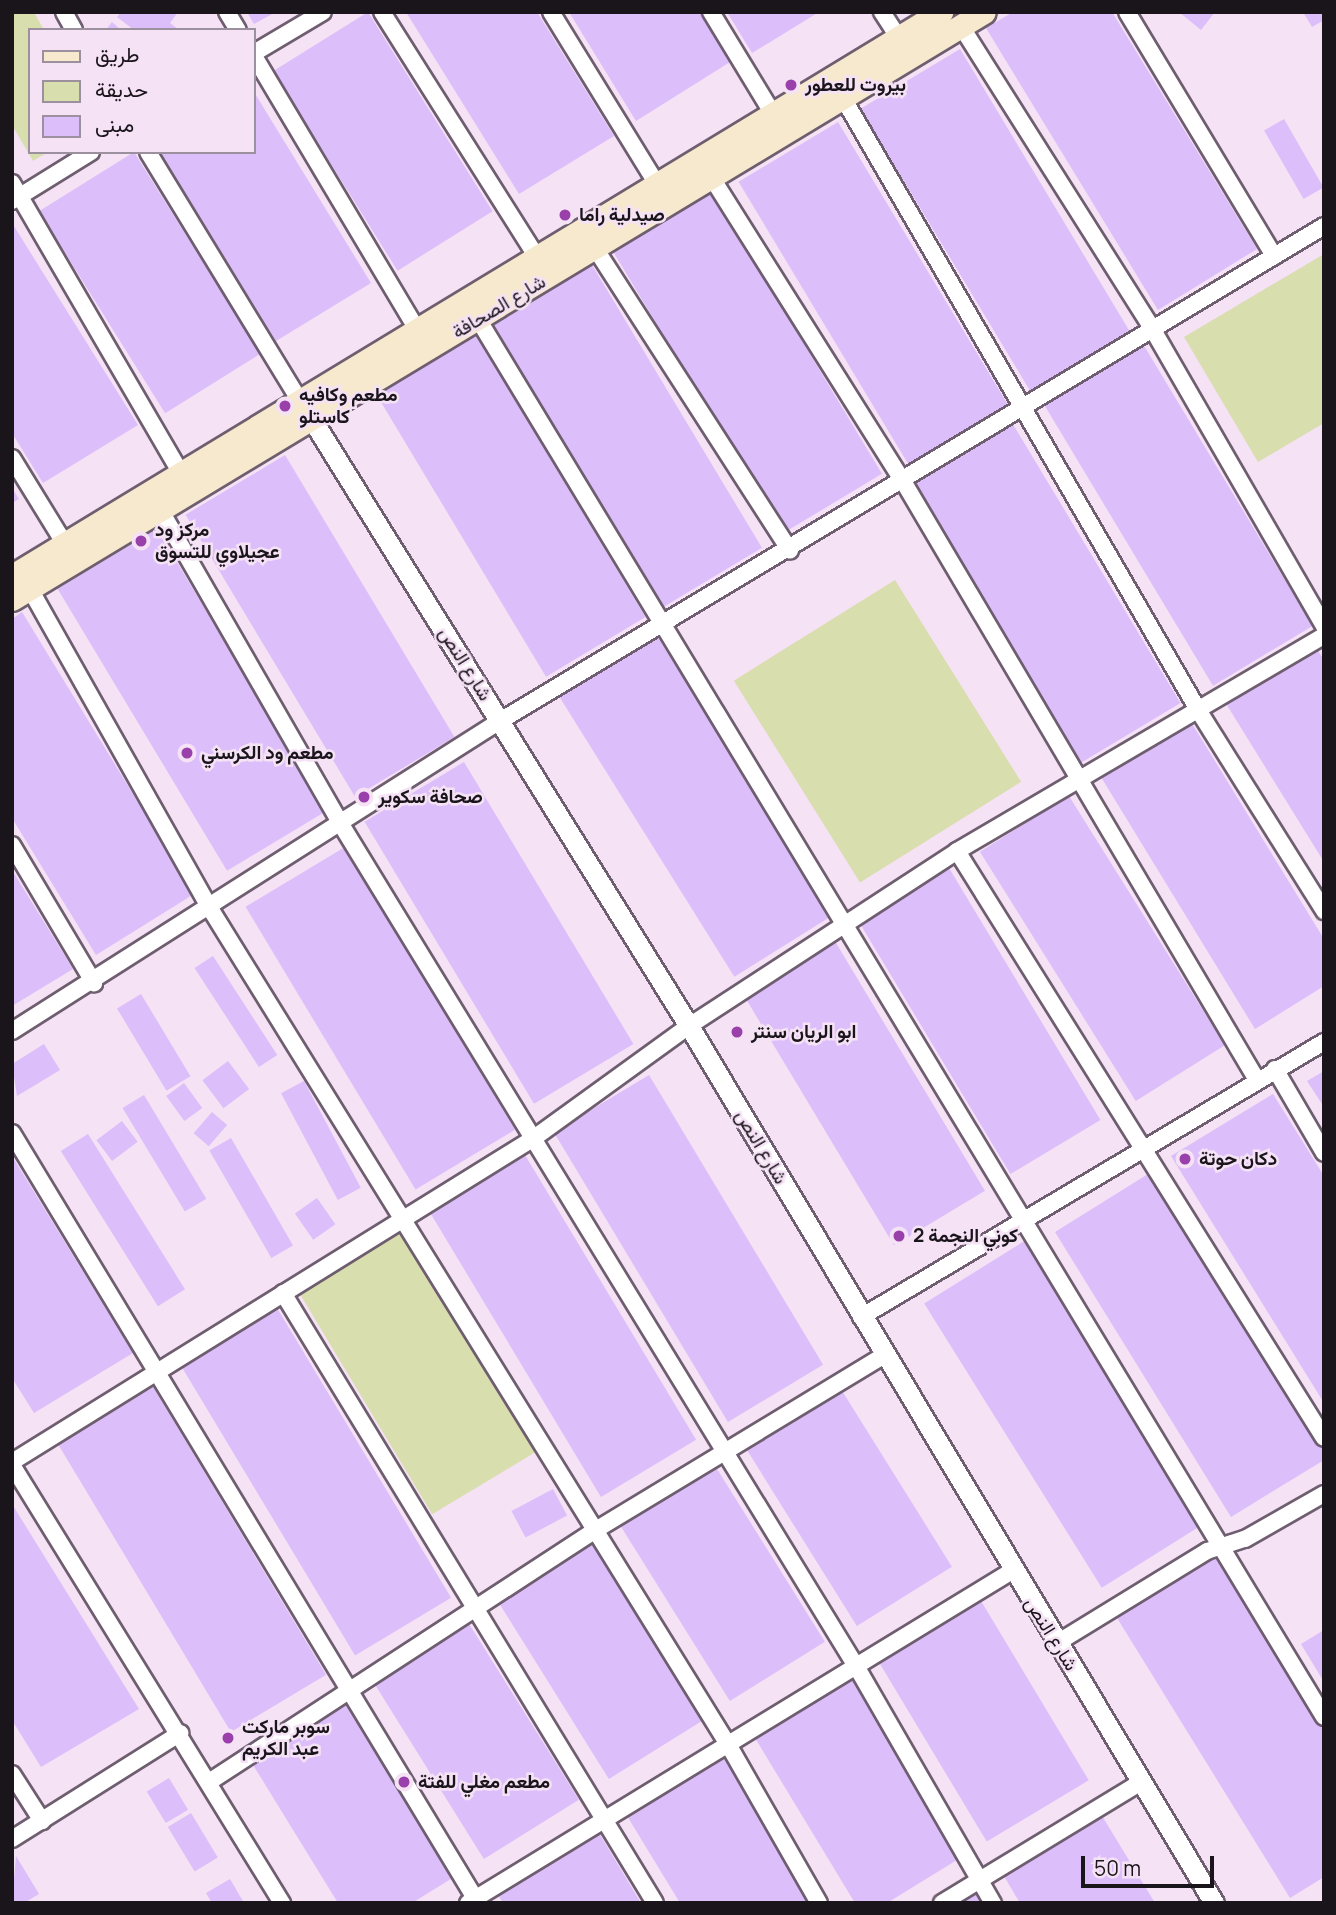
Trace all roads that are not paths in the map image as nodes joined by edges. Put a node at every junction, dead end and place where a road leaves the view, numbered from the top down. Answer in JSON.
{"nodes":[{"id":1,"x":64,"y":12,"type":"edge"},
{"id":2,"x":227,"y":12,"type":"edge"},
{"id":3,"x":323,"y":12,"type":"edge"},
{"id":4,"x":382,"y":12,"type":"edge"},
{"id":5,"x":551,"y":12,"type":"edge"},
{"id":6,"x":711,"y":12,"type":"edge"},
{"id":7,"x":882,"y":12,"type":"edge"},
{"id":8,"x":941,"y":12,"type":"edge"},
{"id":9,"x":984,"y":12,"type":"edge"},
{"id":10,"x":1127,"y":12,"type":"edge"},
{"id":11,"x":961,"y":26,"type":"junction"},
{"id":12,"x":73,"y":28,"type":"edge"},
{"id":13,"x":237,"y":28,"type":"edge"},
{"id":14,"x":898,"y":37,"type":"junction"},
{"id":15,"x":256,"y":53,"type":"edge"},
{"id":16,"x":256,"y":57,"type":"edge"},
{"id":17,"x":842,"y":96,"type":"junction"},
{"id":18,"x":773,"y":114,"type":"junction"},
{"id":19,"x":87,"y":154,"type":"edge"},
{"id":20,"x":149,"y":154,"type":"edge"},
{"id":21,"x":712,"y":178,"type":"junction"},
{"id":22,"x":657,"y":184,"type":"junction"},
{"id":23,"x":15,"y":193,"type":"edge"},
{"id":24,"x":1324,"y":226,"type":"edge"},
{"id":25,"x":595,"y":248,"type":"junction"},
{"id":26,"x":1274,"y":256,"type":"junction"},
{"id":27,"x":537,"y":257,"type":"junction"},
{"id":28,"x":478,"y":319,"type":"junction"},
{"id":29,"x":417,"y":329,"type":"junction"},
{"id":30,"x":1153,"y":330,"type":"junction"},
{"id":31,"x":298,"y":398,"type":"junction"},
{"id":32,"x":1027,"y":406,"type":"junction"},
{"id":33,"x":312,"y":419,"type":"junction"},
{"id":34,"x":12,"y":458,"type":"edge"},
{"id":35,"x":181,"y":473,"type":"junction"},
{"id":36,"x":903,"y":481,"type":"junction"},
{"id":37,"x":161,"y":511,"type":"junction"},
{"id":38,"x":65,"y":544,"type":"junction"},
{"id":39,"x":790,"y":551,"type":"junction"},
{"id":40,"x":18,"y":588,"type":"edge"},
{"id":41,"x":1324,"y":626,"type":"edge"},
{"id":42,"x":662,"y":628,"type":"junction"},
{"id":43,"x":1324,"y":636,"type":"edge"},
{"id":44,"x":1200,"y":713,"type":"junction"},
{"id":45,"x":500,"y":721,"type":"junction"},
{"id":46,"x":1077,"y":779,"type":"junction"},
{"id":47,"x":342,"y":826,"type":"junction"},
{"id":48,"x":12,"y":845,"type":"edge"},
{"id":49,"x":957,"y":850,"type":"junction"},
{"id":50,"x":211,"y":911,"type":"junction"},
{"id":51,"x":1324,"y":911,"type":"edge"},
{"id":52,"x":843,"y":924,"type":"junction"},
{"id":53,"x":94,"y":982,"type":"junction"},
{"id":54,"x":689,"y":1026,"type":"junction"},
{"id":55,"x":12,"y":1031,"type":"edge"},
{"id":56,"x":1324,"y":1042,"type":"edge"},
{"id":57,"x":1275,"y":1069,"type":"junction"},
{"id":58,"x":1257,"y":1080,"type":"junction"},
{"id":59,"x":12,"y":1133,"type":"edge"},
{"id":60,"x":534,"y":1138,"type":"junction"},
{"id":61,"x":1142,"y":1146,"type":"junction"},
{"id":62,"x":1324,"y":1153,"type":"edge"},
{"id":63,"x":401,"y":1218,"type":"junction"},
{"id":64,"x":1019,"y":1221,"type":"junction"},
{"id":65,"x":283,"y":1293,"type":"junction"},
{"id":66,"x":861,"y":1317,"type":"junction"},
{"id":67,"x":883,"y":1356,"type":"junction"},
{"id":68,"x":157,"y":1375,"type":"junction"},
{"id":69,"x":1324,"y":1438,"type":"edge"},
{"id":70,"x":723,"y":1453,"type":"junction"},
{"id":71,"x":12,"y":1464,"type":"edge"},
{"id":72,"x":1324,"y":1494,"type":"edge"},
{"id":73,"x":594,"y":1531,"type":"junction"},
{"id":74,"x":1220,"y":1548,"type":"junction"},
{"id":75,"x":1012,"y":1571,"type":"junction"},
{"id":76,"x":476,"y":1607,"type":"junction"},
{"id":77,"x":1057,"y":1643,"type":"junction"},
{"id":78,"x":856,"y":1666,"type":"junction"},
{"id":79,"x":350,"y":1688,"type":"junction"},
{"id":80,"x":1324,"y":1717,"type":"edge"},
{"id":81,"x":180,"y":1733,"type":"junction"},
{"id":82,"x":729,"y":1746,"type":"junction"},
{"id":83,"x":12,"y":1774,"type":"edge"},
{"id":84,"x":209,"y":1782,"type":"junction"},
{"id":85,"x":1141,"y":1782,"type":"junction"},
{"id":86,"x":604,"y":1817,"type":"junction"},
{"id":87,"x":42,"y":1821,"type":"junction"},
{"id":88,"x":12,"y":1839,"type":"edge"},
{"id":89,"x":979,"y":1881,"type":"junction"},
{"id":90,"x":474,"y":1901,"type":"edge"},
{"id":91,"x":282,"y":1903,"type":"edge"},
{"id":92,"x":655,"y":1903,"type":"edge"},
{"id":93,"x":818,"y":1903,"type":"edge"},
{"id":94,"x":942,"y":1903,"type":"edge"},
{"id":95,"x":993,"y":1903,"type":"edge"},
{"id":96,"x":1214,"y":1903,"type":"edge"}],
"edges":[{"from":1,"to":12,"type":"street"},
{"from":2,"to":13,"type":"street"},
{"from":3,"to":15,"type":"street"},
{"from":4,"to":27,"type":"street"},
{"from":5,"to":22,"type":"street"},
{"from":6,"to":18,"type":"street"},
{"from":7,"to":14,"type":"street"},
{"from":8,"to":14,"type":"main road","name":"شارع الصحافة"},
{"from":9,"to":11,"type":"main road","name":"شارع الصحافة"},
{"from":10,"to":26,"type":"street"},
{"from":11,"to":17,"type":"main road","name":"شارع الصحافة"},
{"from":11,"to":30,"type":"street"},
{"from":14,"to":18,"type":"main road","name":"شارع الصحافة"},
{"from":16,"to":29,"type":"street"},
{"from":17,"to":21,"type":"main road","name":"شارع الصحافة"},
{"from":17,"to":32,"type":"street"},
{"from":18,"to":22,"type":"main road","name":"شارع الصحافة"},
{"from":19,"to":23,"type":"street"},
{"from":20,"to":31,"type":"street"},
{"from":21,"to":25,"type":"main road","name":"شارع الصحافة"},
{"from":21,"to":36,"type":"street"},
{"from":22,"to":27,"type":"main road","name":"شارع الصحافة"},
{"from":23,"to":35,"type":"street"},
{"from":24,"to":26,"type":"street"},
{"from":25,"to":28,"type":"main road","name":"شارع الصحافة"},
{"from":25,"to":39,"type":"street"},
{"from":26,"to":30,"type":"street"},
{"from":27,"to":29,"type":"main road","name":"شارع الصحافة"},
{"from":28,"to":33,"type":"main road","name":"شارع الصحافة"},
{"from":28,"to":42,"type":"street"},
{"from":29,"to":31,"type":"main road","name":"شارع الصحافة"},
{"from":30,"to":32,"type":"street"},
{"from":30,"to":41,"type":"street"},
{"from":31,"to":33,"type":"street","name":"شارع النص"},
{"from":31,"to":35,"type":"main road","name":"شارع الصحافة"},
{"from":32,"to":36,"type":"street"},
{"from":32,"to":44,"type":"street"},
{"from":33,"to":37,"type":"main road","name":"شارع الصحافة"},
{"from":33,"to":45,"type":"street","name":"شارع النص"},
{"from":34,"to":38,"type":"street"},
{"from":35,"to":38,"type":"main road","name":"شارع الصحافة"},
{"from":36,"to":39,"type":"street"},
{"from":36,"to":46,"type":"street"},
{"from":37,"to":40,"type":"main road","name":"شارع الصحافة"},
{"from":37,"to":47,"type":"street"},
{"from":38,"to":40,"type":"main road","name":"شارع الصحافة"},
{"from":39,"to":42,"type":"street"},
{"from":40,"to":50,"type":"street"},
{"from":42,"to":45,"type":"street"},
{"from":42,"to":52,"type":"street"},
{"from":43,"to":44,"type":"street"},
{"from":44,"to":46,"type":"street"},
{"from":44,"to":51,"type":"street"},
{"from":45,"to":47,"type":"street"},
{"from":45,"to":54,"type":"street","name":"شارع النص"},
{"from":46,"to":49,"type":"street"},
{"from":46,"to":58,"type":"street"},
{"from":47,"to":50,"type":"street"},
{"from":47,"to":60,"type":"street"},
{"from":48,"to":53,"type":"street"},
{"from":49,"to":52,"type":"street"},
{"from":49,"to":61,"type":"street"},
{"from":50,"to":53,"type":"street"},
{"from":50,"to":63,"type":"street"},
{"from":52,"to":54,"type":"street"},
{"from":52,"to":64,"type":"street"},
{"from":53,"to":55,"type":"street"},
{"from":54,"to":60,"type":"street"},
{"from":54,"to":66,"type":"street","name":"شارع النص"},
{"from":56,"to":57,"type":"street"},
{"from":57,"to":58,"type":"street"},
{"from":57,"to":62,"type":"street"},
{"from":58,"to":61,"type":"street"},
{"from":59,"to":68,"type":"street"},
{"from":60,"to":63,"type":"street"},
{"from":60,"to":70,"type":"street"},
{"from":61,"to":64,"type":"street"},
{"from":61,"to":69,"type":"street"},
{"from":63,"to":65,"type":"street"},
{"from":63,"to":73,"type":"street"},
{"from":64,"to":66,"type":"street"},
{"from":64,"to":74,"type":"street"},
{"from":65,"to":68,"type":"street"},
{"from":65,"to":76,"type":"street"},
{"from":66,"to":67,"type":"street","name":"شارع النص"},
{"from":67,"to":70,"type":"street"},
{"from":67,"to":75,"type":"street","name":"شارع النص"},
{"from":68,"to":71,"type":"street"},
{"from":68,"to":79,"type":"street"},
{"from":70,"to":73,"type":"street"},
{"from":70,"to":78,"type":"street"},
{"from":71,"to":81,"type":"street"},
{"from":72,"to":74,"type":"street"},
{"from":73,"to":76,"type":"street"},
{"from":73,"to":82,"type":"street"},
{"from":74,"to":77,"type":"street"},
{"from":74,"to":80,"type":"street"},
{"from":75,"to":77,"type":"street","name":"شارع النص"},
{"from":75,"to":78,"type":"street"},
{"from":76,"to":79,"type":"street"},
{"from":76,"to":86,"type":"street"},
{"from":77,"to":85,"type":"street","name":"شارع النص"},
{"from":78,"to":82,"type":"street"},
{"from":78,"to":89,"type":"street"},
{"from":79,"to":84,"type":"street"},
{"from":79,"to":90,"type":"street"},
{"from":81,"to":84,"type":"street"},
{"from":81,"to":87,"type":"street"},
{"from":82,"to":86,"type":"street"},
{"from":82,"to":93,"type":"street"},
{"from":83,"to":87,"type":"street"},
{"from":84,"to":91,"type":"street"},
{"from":85,"to":89,"type":"street"},
{"from":85,"to":96,"type":"street","name":"شارع النص"},
{"from":86,"to":90,"type":"street"},
{"from":86,"to":92,"type":"street"},
{"from":87,"to":88,"type":"street"},
{"from":89,"to":94,"type":"street"},
{"from":89,"to":95,"type":"street"}]}
